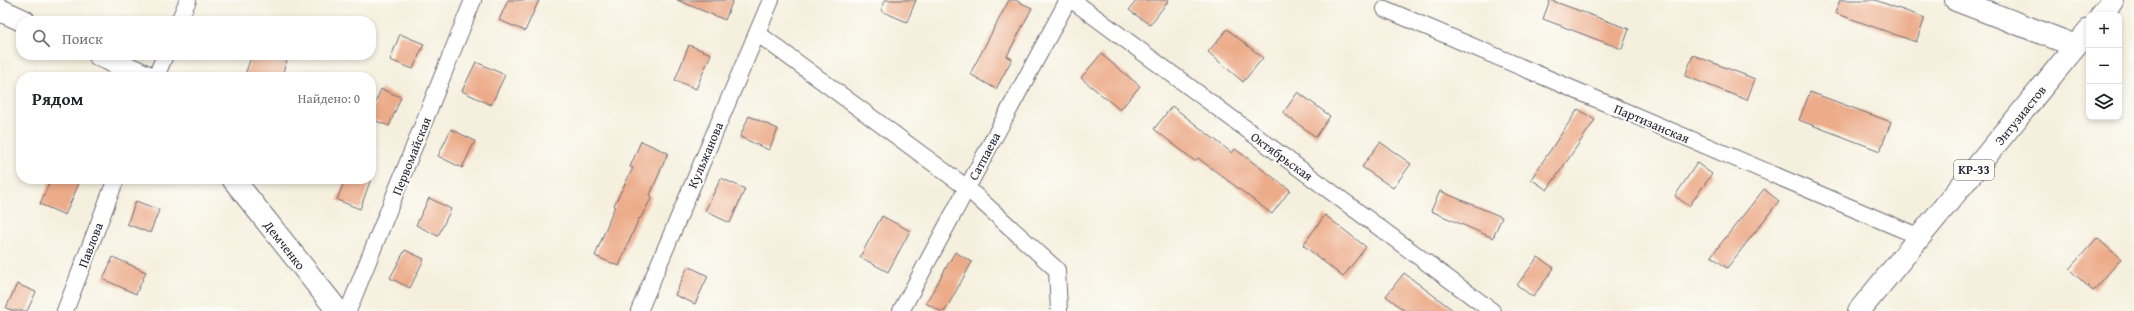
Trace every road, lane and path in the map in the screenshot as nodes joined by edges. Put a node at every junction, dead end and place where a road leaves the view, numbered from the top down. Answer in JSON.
{"nodes":[{"id":1,"x":188,"y":0,"type":"edge"},
{"id":2,"x":473,"y":0,"type":"edge"},
{"id":3,"x":771,"y":0,"type":"edge"},
{"id":4,"x":1068,"y":0,"type":"edge"},
{"id":5,"x":1072,"y":0,"type":"edge"},
{"id":6,"x":1956,"y":0,"type":"edge"},
{"id":7,"x":2113,"y":0,"type":"edge"},
{"id":8,"x":1384,"y":8,"type":"dead end"},
{"id":9,"x":0,"y":10,"type":"edge"},
{"id":10,"x":2103,"y":12,"type":"edge"},
{"id":11,"x":181,"y":16,"type":"edge"},
{"id":12,"x":16,"y":17,"type":"edge"},
{"id":13,"x":757,"y":33,"type":"junction"},
{"id":14,"x":2082,"y":38,"type":"edge"},
{"id":15,"x":110,"y":60,"type":"edge"},
{"id":16,"x":163,"y":60,"type":"edge"},
{"id":17,"x":137,"y":72,"type":"edge"},
{"id":18,"x":158,"y":72,"type":"edge"},
{"id":19,"x":114,"y":184,"type":"edge"},
{"id":20,"x":237,"y":184,"type":"edge"},
{"id":21,"x":967,"y":188,"type":"junction"},
{"id":22,"x":1920,"y":237,"type":"junction"},
{"id":23,"x":65,"y":311,"type":"edge"},
{"id":24,"x":338,"y":311,"type":"edge"},
{"id":25,"x":348,"y":311,"type":"edge"},
{"id":26,"x":639,"y":311,"type":"edge"},
{"id":27,"x":901,"y":311,"type":"edge"},
{"id":28,"x":1059,"y":311,"type":"edge"},
{"id":29,"x":1492,"y":311,"type":"edge"},
{"id":30,"x":1859,"y":311,"type":"edge"}],
"edges":[{"from":1,"to":11,"type":"street"},
{"from":2,"to":25,"type":"street","name":"Первомайская"},
{"from":3,"to":13,"type":"street","name":"Кульжанова"},
{"from":4,"to":21,"type":"street","name":"Сатпаева"},
{"from":5,"to":29,"type":"street","name":"Октябрьская"},
{"from":6,"to":14,"type":"street"},
{"from":7,"to":10,"type":"street"},
{"from":8,"to":22,"type":"street","name":"Партизанская"},
{"from":9,"to":12,"type":"street"},
{"from":13,"to":21,"type":"street"},
{"from":13,"to":26,"type":"street","name":"Кульжанова"},
{"from":14,"to":22,"type":"street","name":"Энтузиастов","number":"KP-33"},
{"from":15,"to":17,"type":"street"},
{"from":16,"to":18,"type":"street"},
{"from":19,"to":23,"type":"street","name":"Павлова"},
{"from":20,"to":24,"type":"street","name":"Демченко"},
{"from":21,"to":27,"type":"street","name":"Сатпаева"},
{"from":21,"to":28,"type":"street"},
{"from":22,"to":30,"type":"street","name":"Энтузиастов","number":"KP-33"}]}
